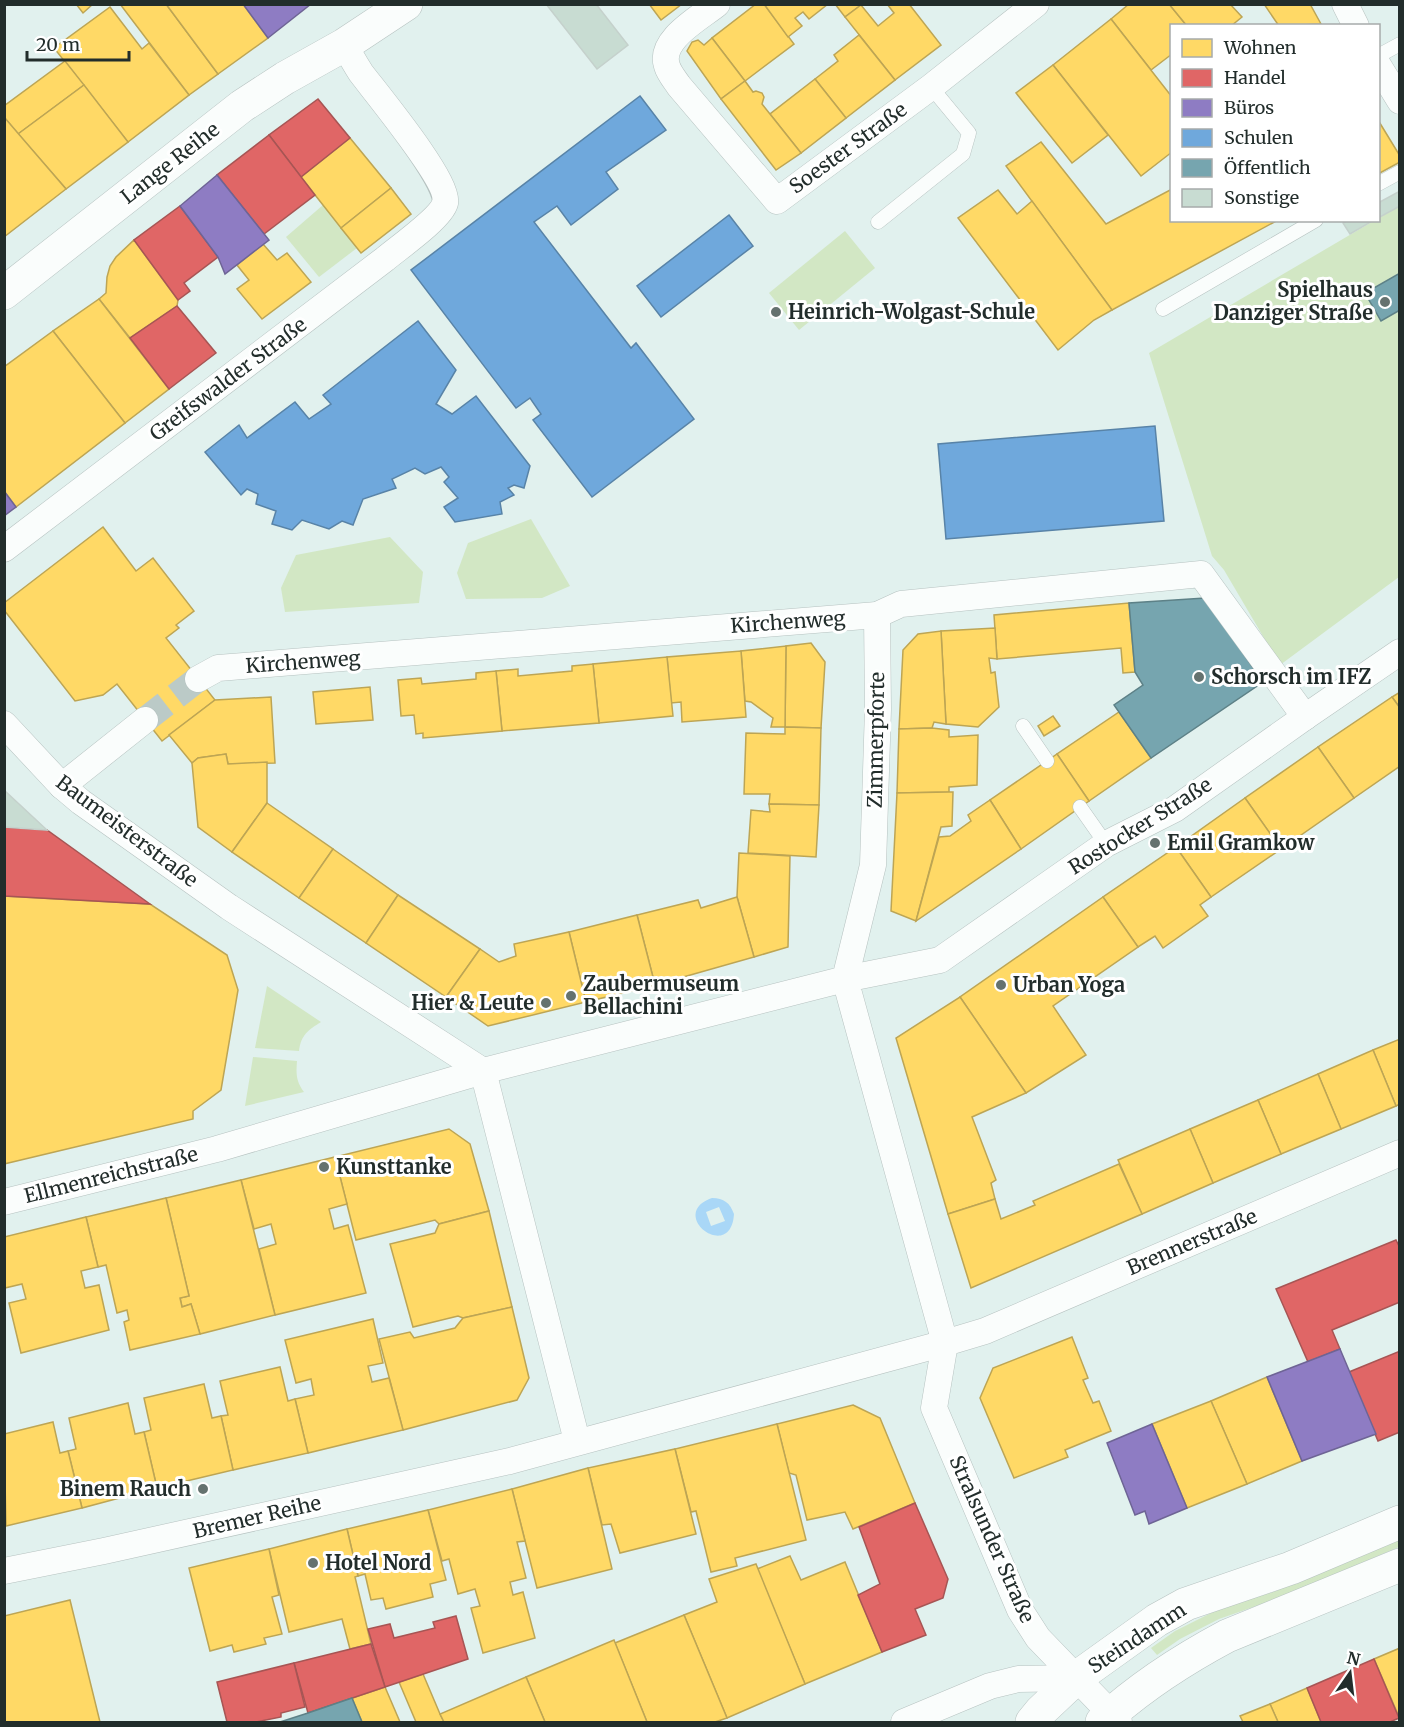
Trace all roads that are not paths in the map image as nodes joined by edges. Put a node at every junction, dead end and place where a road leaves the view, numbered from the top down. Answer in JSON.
{"nodes":[{"id":1,"x":406,"y":4,"type":"edge"},
{"id":2,"x":717,"y":4,"type":"edge"},
{"id":3,"x":1036,"y":4,"type":"edge"},
{"id":4,"x":1345,"y":4,"type":"edge"},
{"id":5,"x":1355,"y":24,"type":"edge"},
{"id":6,"x":1400,"y":44,"type":"edge"},
{"id":7,"x":344,"y":45,"type":"junction"},
{"id":8,"x":1380,"y":55,"type":"edge"},
{"id":9,"x":1380,"y":68,"type":"edge"},
{"id":10,"x":931,"y":87,"type":"junction"},
{"id":11,"x":1400,"y":101,"type":"edge"},
{"id":12,"x":1400,"y":172,"type":"edge"},
{"id":13,"x":1380,"y":183,"type":"edge"},
{"id":14,"x":878,"y":222,"type":"dead end"},
{"id":15,"x":1313,"y":222,"type":"edge"},
{"id":16,"x":4,"y":293,"type":"edge"},
{"id":17,"x":1163,"y":309,"type":"dead end"},
{"id":18,"x":4,"y":549,"type":"edge"},
{"id":19,"x":877,"y":615,"type":"junction"},
{"id":20,"x":1400,"y":652,"type":"edge"},
{"id":21,"x":198,"y":679,"type":"tunnel mouth"},
{"id":22,"x":1305,"y":717,"type":"junction"},
{"id":23,"x":145,"y":720,"type":"tunnel mouth"},
{"id":24,"x":4,"y":724,"type":"edge"},
{"id":25,"x":1023,"y":726,"type":"dead end"},
{"id":26,"x":1047,"y":760,"type":"dead end"},
{"id":27,"x":62,"y":786,"type":"junction"},
{"id":28,"x":1080,"y":807,"type":"dead end"},
{"id":29,"x":1106,"y":844,"type":"junction"},
{"id":30,"x":940,"y":960,"type":"joint"},
{"id":31,"x":845,"y":979,"type":"junction"},
{"id":32,"x":483,"y":1071,"type":"junction"},
{"id":33,"x":1400,"y":1153,"type":"edge"},
{"id":34,"x":4,"y":1202,"type":"edge"},
{"id":35,"x":945,"y":1343,"type":"junction"},
{"id":36,"x":578,"y":1441,"type":"junction"},
{"id":37,"x":1400,"y":1522,"type":"edge"},
{"id":38,"x":1400,"y":1565,"type":"edge"},
{"id":39,"x":4,"y":1571,"type":"edge"},
{"id":40,"x":1076,"y":1678,"type":"junction"},
{"id":41,"x":1111,"y":1720,"type":"edge"},
{"id":42,"x":904,"y":1722,"type":"edge"},
{"id":43,"x":1032,"y":1722,"type":"edge"}],
"edges":[{"from":1,"to":7,"type":"main road","name":"Lange Reihe"},
{"from":2,"to":10,"type":"street","name":"Soester Straße"},
{"from":3,"to":10,"type":"street","name":"Soester Straße"},
{"from":4,"to":5,"type":"street"},
{"from":6,"to":8,"type":"lane"},
{"from":7,"to":16,"type":"main road","name":"Lange Reihe"},
{"from":7,"to":18,"type":"street","name":"Greifswalder Straße"},
{"from":9,"to":11,"type":"street"},
{"from":10,"to":14,"type":"lane"},
{"from":12,"to":13,"type":"lane"},
{"from":15,"to":17,"type":"lane"},
{"from":19,"to":21,"type":"street","name":"Kirchenweg"},
{"from":19,"to":22,"type":"street","name":"Kirchenweg"},
{"from":19,"to":31,"type":"street","name":"Zimmerpforte"},
{"from":20,"to":22,"type":"street","name":"Rostocker Straße"},
{"from":22,"to":29,"type":"street","name":"Rostocker Straße"},
{"from":23,"to":27,"type":"street"},
{"from":24,"to":27,"type":"street","name":"Baumeisterstraße"},
{"from":25,"to":26,"type":"lane"},
{"from":27,"to":32,"type":"street","name":"Baumeisterstraße"},
{"from":28,"to":29,"type":"lane"},
{"from":29,"to":30,"type":"street","name":"Rostocker Straße"},
{"from":30,"to":31,"type":"street","name":"Ellmenreichstraße"},
{"from":31,"to":32,"type":"street","name":"Ellmenreichstraße"},
{"from":31,"to":35,"type":"street"},
{"from":32,"to":34,"type":"street","name":"Ellmenreichstraße"},
{"from":32,"to":36,"type":"street"},
{"from":33,"to":35,"type":"street","name":"Brennerstraße"},
{"from":35,"to":36,"type":"street","name":"Brennerstraße"},
{"from":35,"to":40,"type":"street","name":"Stralsunder Straße"},
{"from":36,"to":39,"type":"street","name":"Bremer Reihe"},
{"from":37,"to":40,"type":"main road","name":"Steindamm"},
{"from":38,"to":41,"type":"main road"},
{"from":40,"to":41,"type":"street","name":"Stralsunder Straße"},
{"from":40,"to":42,"type":"street","name":"Steindamm"},
{"from":40,"to":43,"type":"main road"}]}
